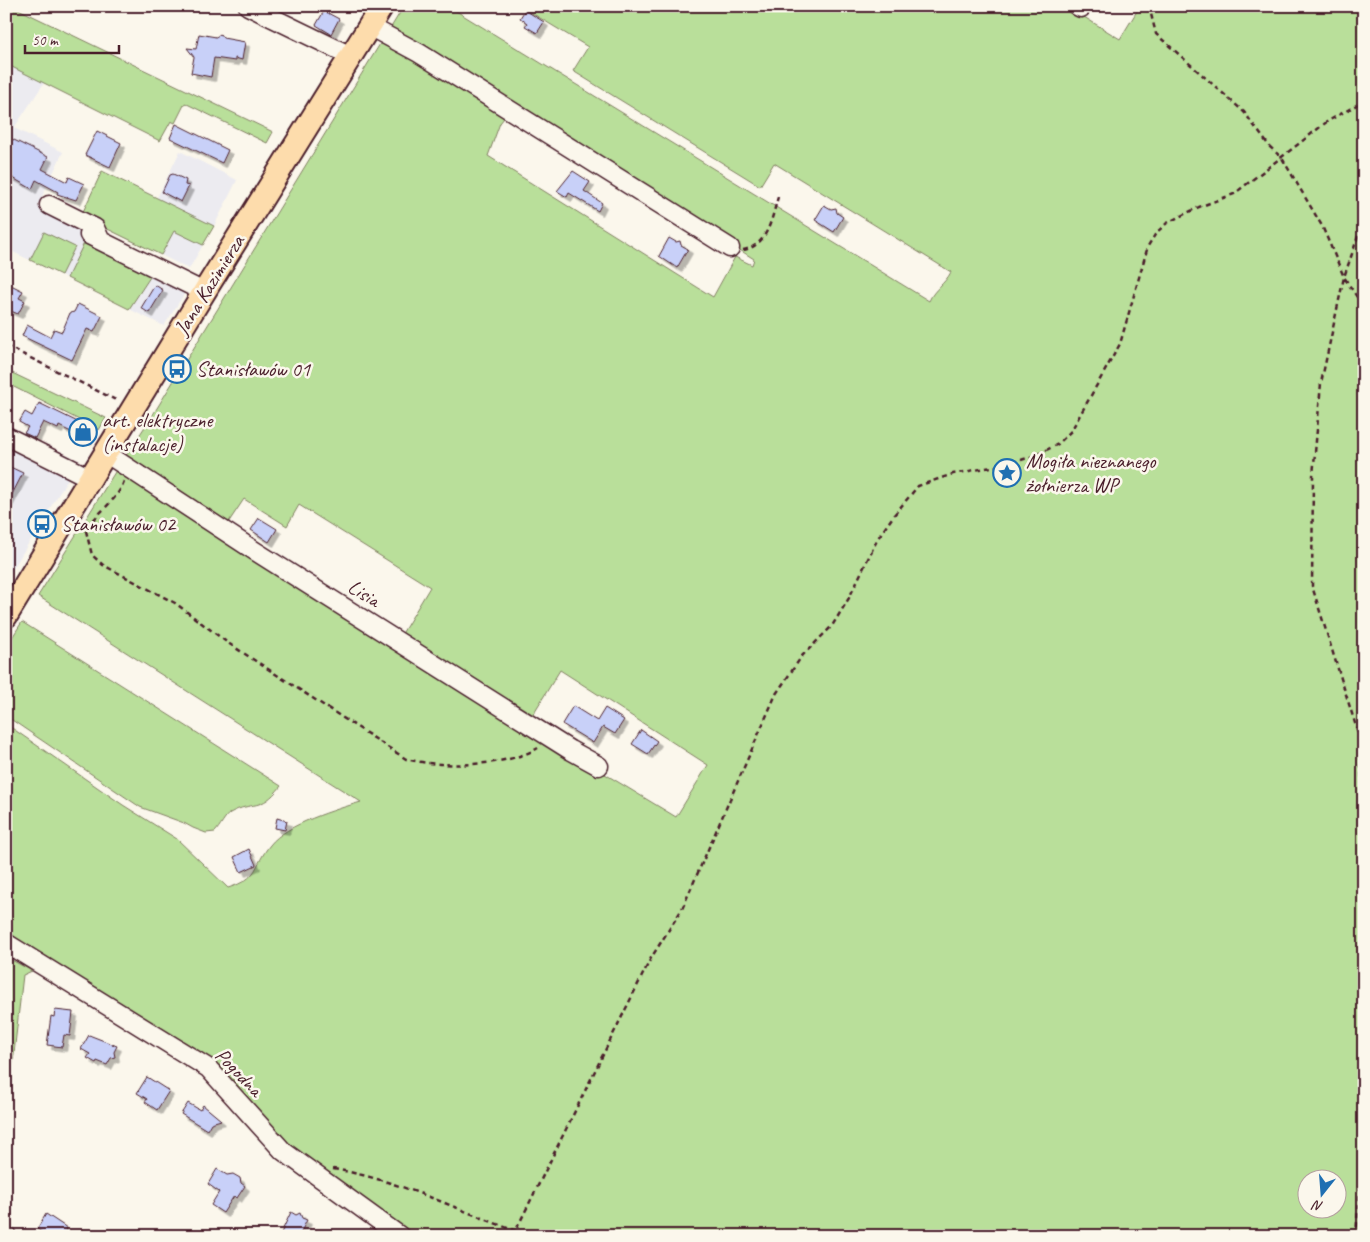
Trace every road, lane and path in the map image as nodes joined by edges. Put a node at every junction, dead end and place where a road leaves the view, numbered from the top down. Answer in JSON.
{"nodes":[{"id":1,"x":248,"y":6,"type":"edge"},
{"id":2,"x":382,"y":6,"type":"edge"},
{"id":3,"x":1149,"y":6,"type":"edge"},
{"id":4,"x":369,"y":26,"type":"junction"},
{"id":5,"x":351,"y":56,"type":"junction"},
{"id":6,"x":1364,"y":101,"type":"edge"},
{"id":7,"x":1282,"y":158,"type":"junction"},
{"id":8,"x":778,"y":197,"type":"dead end"},
{"id":9,"x":49,"y":205,"type":"dead end"},
{"id":10,"x":1364,"y":219,"type":"edge"},
{"id":11,"x":730,"y":248,"type":"joint"},
{"id":12,"x":1344,"y":277,"type":"junction"},
{"id":13,"x":204,"y":292,"type":"junction"},
{"id":14,"x":1364,"y":308,"type":"edge"},
{"id":15,"x":6,"y":346,"type":"edge"},
{"id":16,"x":120,"y":402,"type":"dead end"},
{"id":17,"x":6,"y":436,"type":"edge"},
{"id":18,"x":107,"y":454,"type":"junction"},
{"id":19,"x":129,"y":468,"type":"junction"},
{"id":20,"x":92,"y":479,"type":"junction"},
{"id":21,"x":6,"y":616,"type":"edge"},
{"id":22,"x":1364,"y":721,"type":"edge"},
{"id":23,"x":1359,"y":736,"type":"junction"},
{"id":24,"x":553,"y":740,"type":"junction"},
{"id":25,"x":599,"y":766,"type":"dead end"},
{"id":26,"x":1364,"y":811,"type":"edge"},
{"id":27,"x":6,"y":943,"type":"edge"},
{"id":28,"x":1364,"y":1134,"type":"edge"},
{"id":29,"x":330,"y":1168,"type":"dead end"},
{"id":30,"x":515,"y":1231,"type":"junction"},
{"id":31,"x":400,"y":1236,"type":"edge"},
{"id":32,"x":513,"y":1236,"type":"edge"},
{"id":33,"x":530,"y":1236,"type":"edge"},
{"id":34,"x":1356,"y":1236,"type":"edge"}],
"edges":[{"from":1,"to":5,"type":"street"},
{"from":2,"to":4,"type":"main road","name":"Jana Kazimierza"},
{"from":3,"to":7,"type":"path"},
{"from":4,"to":5,"type":"main road","name":"Jana Kazimierza"},
{"from":4,"to":11,"type":"street"},
{"from":5,"to":13,"type":"main road","name":"Jana Kazimierza"},
{"from":6,"to":7,"type":"path"},
{"from":7,"to":12,"type":"path"},
{"from":7,"to":30,"type":"path"},
{"from":8,"to":11,"type":"path"},
{"from":9,"to":13,"type":"street"},
{"from":10,"to":12,"type":"path"},
{"from":12,"to":14,"type":"path"},
{"from":12,"to":23,"type":"path"},
{"from":13,"to":18,"type":"main road","name":"Jana Kazimierza"},
{"from":15,"to":16,"type":"path"},
{"from":17,"to":20,"type":"street"},
{"from":18,"to":19,"type":"street","name":"Lisia"},
{"from":18,"to":20,"type":"main road","name":"Jana Kazimierza"},
{"from":19,"to":24,"type":"street","name":"Lisia"},
{"from":19,"to":24,"type":"path"},
{"from":20,"to":21,"type":"main road","name":"Jana Kazimierza"},
{"from":22,"to":23,"type":"path"},
{"from":23,"to":26,"type":"path"},
{"from":24,"to":25,"type":"street","name":"Lisia"},
{"from":27,"to":31,"type":"street","name":"Pogodna"},
{"from":28,"to":34,"type":"path"},
{"from":29,"to":30,"type":"path"},
{"from":30,"to":32,"type":"path"},
{"from":30,"to":33,"type":"path"}]}
